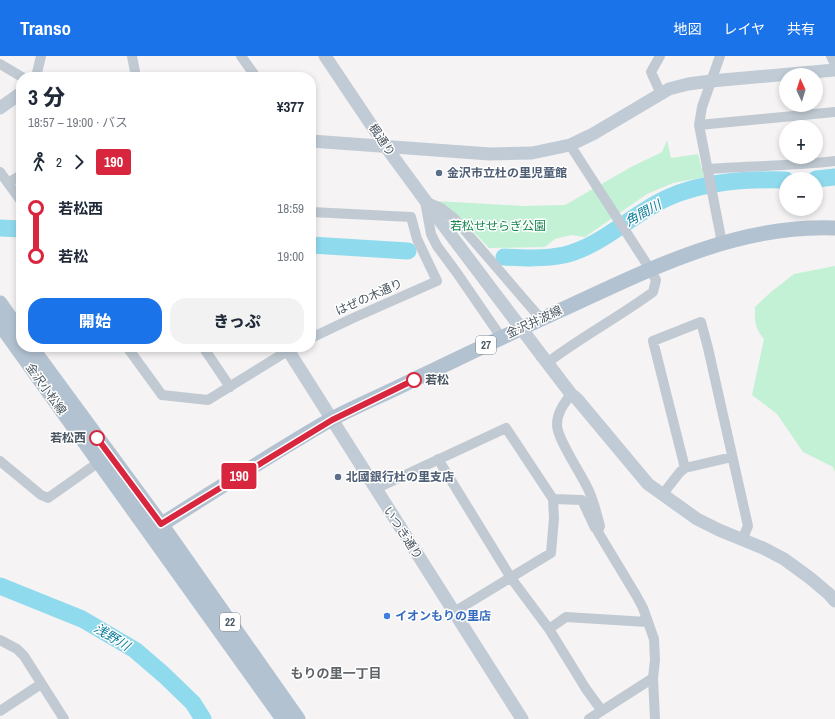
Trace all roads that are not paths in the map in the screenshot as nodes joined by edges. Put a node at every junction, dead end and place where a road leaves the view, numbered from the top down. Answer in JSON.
{"nodes":[{"id":1,"x":41,"y":56,"type":"edge"},
{"id":2,"x":132,"y":56,"type":"edge"},
{"id":3,"x":241,"y":56,"type":"edge"},
{"id":4,"x":325,"y":56,"type":"edge"},
{"id":5,"x":660,"y":56,"type":"edge"},
{"id":6,"x":720,"y":56,"type":"edge"},
{"id":7,"x":831,"y":56,"type":"edge"},
{"id":8,"x":0,"y":64,"type":"edge"},
{"id":9,"x":835,"y":64,"type":"edge"},
{"id":10,"x":835,"y":70,"type":"edge"},
{"id":11,"x":37,"y":72,"type":"edge"},
{"id":12,"x":135,"y":72,"type":"edge"},
{"id":13,"x":252,"y":72,"type":"edge"},
{"id":14,"x":16,"y":73,"type":"edge"},
{"id":15,"x":711,"y":81,"type":"junction"},
{"id":16,"x":661,"y":94,"type":"junction"},
{"id":17,"x":16,"y":97,"type":"edge"},
{"id":18,"x":0,"y":108,"type":"edge"},
{"id":19,"x":835,"y":112,"type":"edge"},
{"id":20,"x":699,"y":124,"type":"junction"},
{"id":21,"x":316,"y":141,"type":"edge"},
{"id":22,"x":570,"y":145,"type":"junction"},
{"id":23,"x":386,"y":147,"type":"junction"},
{"id":24,"x":835,"y":161,"type":"edge"},
{"id":25,"x":0,"y":172,"type":"edge"},
{"id":26,"x":708,"y":173,"type":"junction"},
{"id":27,"x":16,"y":178,"type":"edge"},
{"id":28,"x":8,"y":183,"type":"junction"},
{"id":29,"x":16,"y":194,"type":"edge"},
{"id":30,"x":425,"y":201,"type":"junction"},
{"id":31,"x":316,"y":212,"type":"edge"},
{"id":32,"x":835,"y":228,"type":"edge"},
{"id":33,"x":722,"y":243,"type":"junction"},
{"id":34,"x":650,"y":269,"type":"junction"},
{"id":35,"x":0,"y":303,"type":"edge"},
{"id":36,"x":541,"y":319,"type":"junction"},
{"id":37,"x":0,"y":324,"type":"edge"},
{"id":38,"x":16,"y":326,"type":"edge"},
{"id":39,"x":316,"y":336,"type":"edge"},
{"id":40,"x":501,"y":337,"type":"junction"},
{"id":41,"x":16,"y":347,"type":"edge"},
{"id":42,"x":20,"y":352,"type":"edge"},
{"id":43,"x":34,"y":352,"type":"edge"},
{"id":44,"x":131,"y":352,"type":"edge"},
{"id":45,"x":206,"y":352,"type":"edge"},
{"id":46,"x":283,"y":352,"type":"edge"},
{"id":47,"x":291,"y":352,"type":"edge"},
{"id":48,"x":544,"y":359,"type":"junction"},
{"id":49,"x":230,"y":387,"type":"junction"},
{"id":50,"x":571,"y":394,"type":"junction"},
{"id":51,"x":332,"y":420,"type":"junction"},
{"id":52,"x":732,"y":457,"type":"junction"},
{"id":53,"x":438,"y":459,"type":"junction"},
{"id":54,"x":0,"y":461,"type":"edge"},
{"id":55,"x":98,"y":462,"type":"junction"},
{"id":56,"x":685,"y":468,"type":"junction"},
{"id":57,"x":375,"y":489,"type":"junction"},
{"id":58,"x":662,"y":495,"type":"junction"},
{"id":59,"x":553,"y":499,"type":"junction"},
{"id":60,"x":155,"y":528,"type":"junction"},
{"id":61,"x":598,"y":532,"type":"junction"},
{"id":62,"x":742,"y":540,"type":"junction"},
{"id":63,"x":511,"y":578,"type":"junction"},
{"id":64,"x":835,"y":601,"type":"edge"},
{"id":65,"x":454,"y":612,"type":"junction"},
{"id":66,"x":647,"y":622,"type":"junction"},
{"id":67,"x":548,"y":629,"type":"junction"},
{"id":68,"x":0,"y":640,"type":"edge"},
{"id":69,"x":654,"y":678,"type":"junction"},
{"id":70,"x":42,"y":684,"type":"junction"},
{"id":71,"x":602,"y":710,"type":"junction"},
{"id":72,"x":0,"y":711,"type":"edge"},
{"id":73,"x":64,"y":719,"type":"edge"},
{"id":74,"x":283,"y":719,"type":"edge"},
{"id":75,"x":298,"y":719,"type":"edge"},
{"id":76,"x":522,"y":719,"type":"edge"},
{"id":77,"x":588,"y":719,"type":"edge"},
{"id":78,"x":655,"y":719,"type":"edge"}],
"edges":[{"from":1,"to":11,"type":"street"},
{"from":2,"to":12,"type":"street"},
{"from":3,"to":13,"type":"street"},
{"from":4,"to":23,"type":"street","name":"楓通り"},
{"from":5,"to":16,"type":"street"},
{"from":6,"to":15,"type":"street"},
{"from":7,"to":9,"type":"street"},
{"from":8,"to":14,"type":"street"},
{"from":10,"to":15,"type":"street"},
{"from":15,"to":16,"type":"street"},
{"from":15,"to":20,"type":"street"},
{"from":16,"to":22,"type":"street"},
{"from":17,"to":18,"type":"street"},
{"from":19,"to":20,"type":"street"},
{"from":20,"to":26,"type":"street"},
{"from":21,"to":23,"type":"street"},
{"from":22,"to":23,"type":"street"},
{"from":22,"to":34,"type":"street"},
{"from":23,"to":30,"type":"street","name":"楓通り"},
{"from":24,"to":26,"type":"street"},
{"from":25,"to":28,"type":"street"},
{"from":26,"to":33,"type":"street"},
{"from":27,"to":28,"type":"street"},
{"from":28,"to":29,"type":"street"},
{"from":30,"to":36,"type":"street"},
{"from":30,"to":40,"type":"street"},
{"from":30,"to":48,"type":"street","name":"楓通り","bridge":true},
{"from":31,"to":39,"type":"street","name":"はぜの木通り"},
{"from":32,"to":33,"type":"main road","name":"金沢井波線","number":"27"},
{"from":33,"to":34,"type":"main road","name":"金沢井波線","number":"27"},
{"from":34,"to":36,"type":"main road","name":"金沢井波線","number":"27"},
{"from":34,"to":48,"type":"street"},
{"from":35,"to":38,"type":"main road"},
{"from":36,"to":40,"type":"main road","name":"金沢井波線","number":"27"},
{"from":37,"to":41,"type":"main road","name":"金沢小松線","number":"22"},
{"from":40,"to":51,"type":"main road","name":"金沢井波線","number":"27"},
{"from":42,"to":55,"type":"main road","name":"金沢小松線","number":"22"},
{"from":43,"to":60,"type":"main road","name":"金沢小松線","number":"22"},
{"from":44,"to":49,"type":"street"},
{"from":45,"to":49,"type":"street"},
{"from":46,"to":49,"type":"street"},
{"from":47,"to":51,"type":"street","name":"いつき通り"},
{"from":48,"to":50,"type":"street","name":"楓通り"},
{"from":50,"to":58,"type":"street","name":"楓通り"},
{"from":50,"to":61,"type":"street"},
{"from":51,"to":57,"type":"street","name":"いつき通り"},
{"from":51,"to":60,"type":"main road","name":"金沢井波線","number":"27"},
{"from":52,"to":56,"type":"street"},
{"from":52,"to":56,"type":"street"},
{"from":52,"to":62,"type":"street"},
{"from":53,"to":57,"type":"street"},
{"from":53,"to":59,"type":"street"},
{"from":53,"to":63,"type":"street"},
{"from":54,"to":55,"type":"street"},
{"from":55,"to":60,"type":"main road","name":"金沢小松線","number":"22"},
{"from":56,"to":58,"type":"street"},
{"from":57,"to":65,"type":"street","name":"いつき通り"},
{"from":58,"to":62,"type":"street","name":"楓通り"},
{"from":59,"to":61,"type":"street"},
{"from":59,"to":63,"type":"street"},
{"from":60,"to":74,"type":"main road","number":"22"},
{"from":60,"to":75,"type":"main road","number":"22"},
{"from":61,"to":66,"type":"street"},
{"from":62,"to":64,"type":"street","name":"楓通り"},
{"from":63,"to":65,"type":"street"},
{"from":63,"to":67,"type":"street"},
{"from":65,"to":76,"type":"street","name":"いつき通り"},
{"from":66,"to":67,"type":"street"},
{"from":66,"to":69,"type":"street"},
{"from":67,"to":71,"type":"street"},
{"from":68,"to":70,"type":"street"},
{"from":69,"to":71,"type":"street"},
{"from":69,"to":78,"type":"street"},
{"from":70,"to":72,"type":"street"},
{"from":70,"to":73,"type":"street"},
{"from":71,"to":77,"type":"street"}]}
